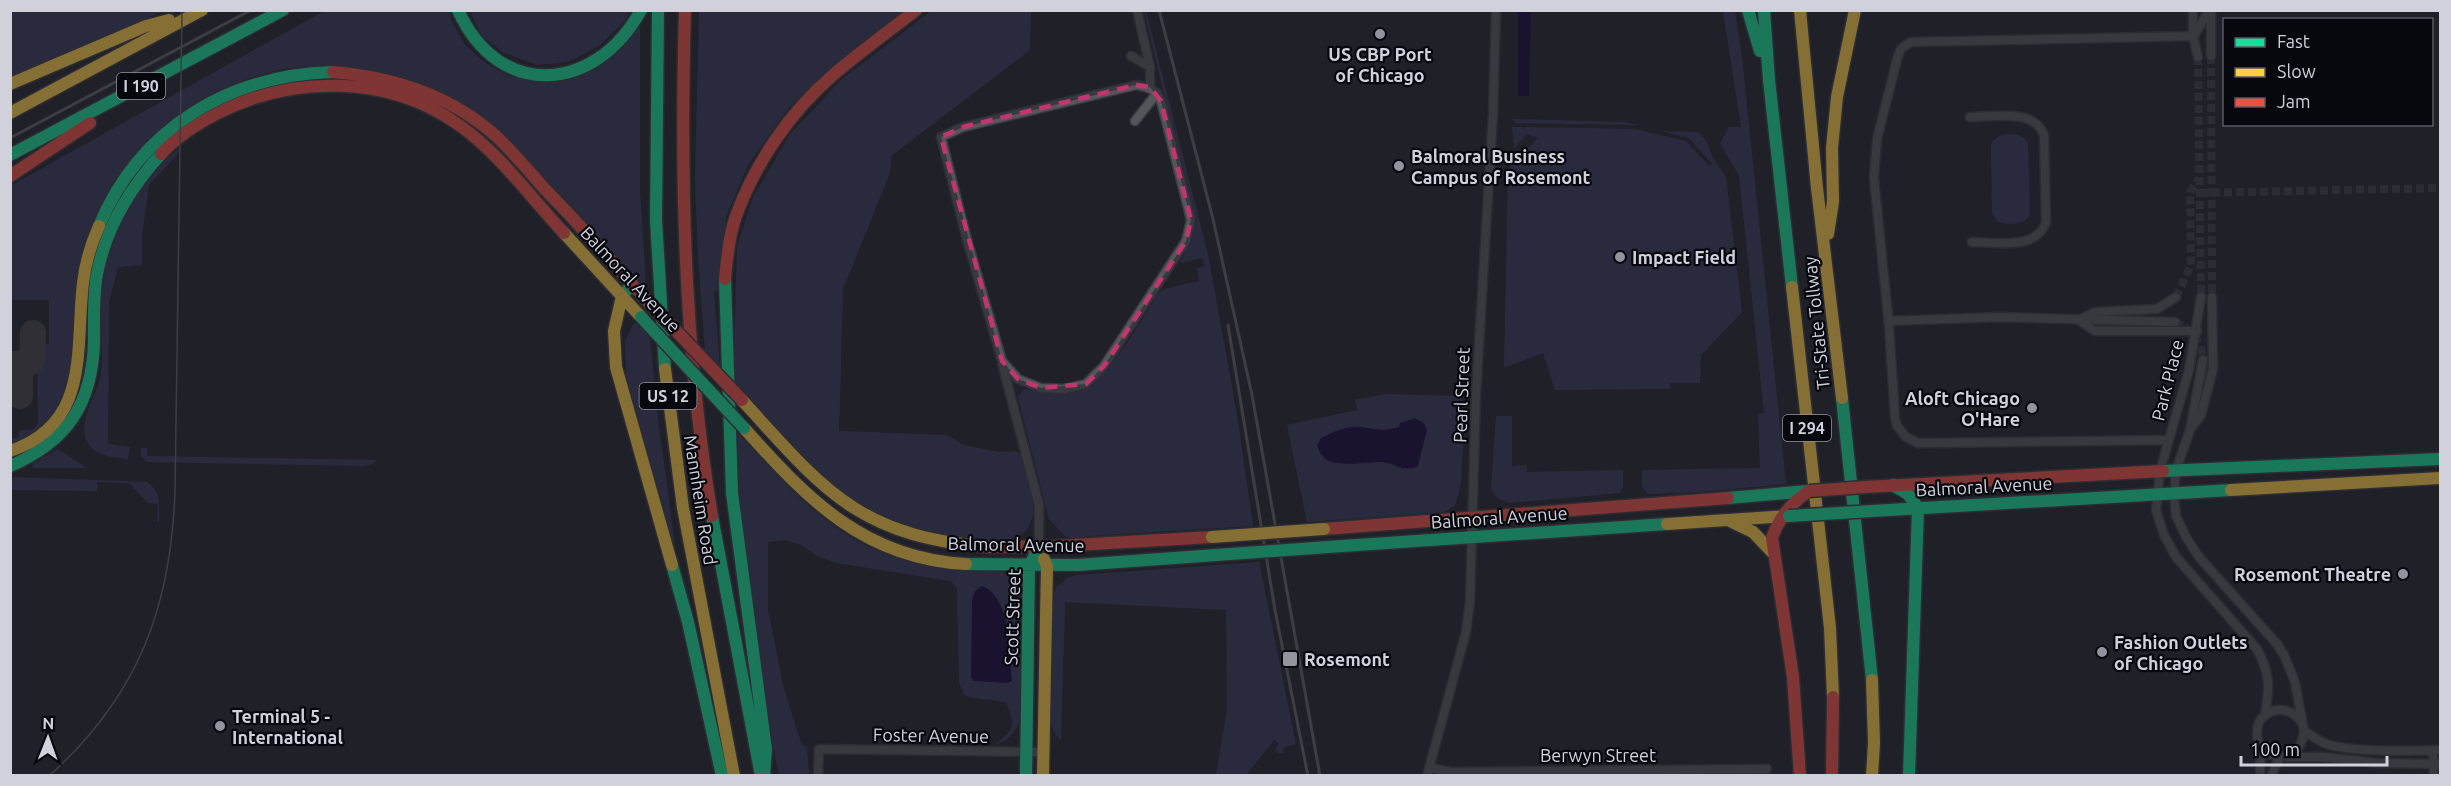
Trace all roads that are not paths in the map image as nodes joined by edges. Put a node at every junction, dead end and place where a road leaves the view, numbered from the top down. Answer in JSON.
{"nodes":[{"id":1,"x":283,"y":10,"type":"edge"},
{"id":2,"x":458,"y":10,"type":"edge"},
{"id":3,"x":641,"y":10,"type":"edge"},
{"id":4,"x":658,"y":10,"type":"edge"},
{"id":5,"x":685,"y":10,"type":"edge"},
{"id":6,"x":916,"y":10,"type":"edge"},
{"id":7,"x":1137,"y":10,"type":"edge"},
{"id":8,"x":1496,"y":10,"type":"edge"},
{"id":9,"x":1748,"y":10,"type":"edge"},
{"id":10,"x":1764,"y":10,"type":"edge"},
{"id":11,"x":1800,"y":10,"type":"edge"},
{"id":12,"x":1855,"y":10,"type":"edge"},
{"id":13,"x":2193,"y":10,"type":"edge"},
{"id":14,"x":2210,"y":10,"type":"edge"},
{"id":15,"x":200,"y":11,"type":"edge"},
{"id":16,"x":2193,"y":36,"type":"junction"},
{"id":17,"x":1131,"y":56,"type":"dead end"},
{"id":18,"x":2211,"y":56,"type":"tunnel mouth"},
{"id":19,"x":2198,"y":57,"type":"tunnel mouth"},
{"id":20,"x":1150,"y":67,"type":"junction"},
{"id":21,"x":153,"y":80,"type":"junction"},
{"id":22,"x":1769,"y":80,"type":"junction"},
{"id":23,"x":10,"y":84,"type":"edge"},
{"id":24,"x":1153,"y":90,"type":"junction"},
{"id":25,"x":10,"y":113,"type":"edge"},
{"id":26,"x":1970,"y":117,"type":"dead end"},
{"id":27,"x":1135,"y":121,"type":"dead end"},
{"id":28,"x":10,"y":155,"type":"edge"},
{"id":29,"x":10,"y":176,"type":"edge"},
{"id":30,"x":1972,"y":242,"type":"dead end"},
{"id":31,"x":1826,"y":250,"type":"junction"},
{"id":32,"x":636,"y":288,"type":"junction"},
{"id":33,"x":622,"y":296,"type":"junction"},
{"id":34,"x":2176,"y":297,"type":"tunnel mouth"},
{"id":35,"x":2201,"y":297,"type":"tunnel mouth"},
{"id":36,"x":2212,"y":297,"type":"tunnel mouth"},
{"id":37,"x":2078,"y":320,"type":"junction"},
{"id":38,"x":2175,"y":322,"type":"tunnel mouth"},
{"id":39,"x":1888,"y":323,"type":"junction"},
{"id":40,"x":2196,"y":331,"type":"junction"},
{"id":41,"x":2204,"y":360,"type":"tunnel mouth"},
{"id":42,"x":1002,"y":361,"type":"junction"},
{"id":43,"x":2190,"y":430,"type":"junction"},
{"id":44,"x":2169,"y":440,"type":"junction"},
{"id":45,"x":10,"y":451,"type":"edge"},
{"id":46,"x":2440,"y":459,"type":"edge"},
{"id":47,"x":10,"y":466,"type":"edge"},
{"id":48,"x":2176,"y":470,"type":"junction"},
{"id":49,"x":2160,"y":471,"type":"junction"},
{"id":50,"x":2440,"y":478,"type":"edge"},
{"id":51,"x":1890,"y":485,"type":"junction"},
{"id":52,"x":1809,"y":491,"type":"junction"},
{"id":53,"x":2174,"y":494,"type":"junction"},
{"id":54,"x":2156,"y":495,"type":"junction"},
{"id":55,"x":1918,"y":508,"type":"junction"},
{"id":56,"x":1786,"y":513,"type":"junction"},
{"id":57,"x":1474,"y":517,"type":"junction"},
{"id":58,"x":1728,"y":520,"type":"junction"},
{"id":59,"x":1473,"y":536,"type":"junction"},
{"id":60,"x":1039,"y":547,"type":"junction"},
{"id":61,"x":1773,"y":552,"type":"junction"},
{"id":62,"x":1029,"y":566,"type":"junction"},
{"id":63,"x":1047,"y":566,"type":"junction"},
{"id":64,"x":2265,"y":714,"type":"junction"},
{"id":65,"x":2303,"y":728,"type":"junction"},
{"id":66,"x":2261,"y":747,"type":"junction"},
{"id":67,"x":2437,"y":751,"type":"edge"},
{"id":68,"x":1026,"y":752,"type":"junction"},
{"id":69,"x":1043,"y":752,"type":"junction"},
{"id":70,"x":2281,"y":757,"type":"junction"},
{"id":71,"x":2437,"y":764,"type":"edge"},
{"id":72,"x":1767,"y":769,"type":"dead end"},
{"id":73,"x":1428,"y":772,"type":"edge"},
{"id":74,"x":722,"y":776,"type":"edge"},
{"id":75,"x":734,"y":776,"type":"edge"},
{"id":76,"x":762,"y":776,"type":"edge"},
{"id":77,"x":818,"y":776,"type":"edge"},
{"id":78,"x":1026,"y":776,"type":"edge"},
{"id":79,"x":1043,"y":776,"type":"edge"},
{"id":80,"x":1800,"y":776,"type":"edge"},
{"id":81,"x":1832,"y":776,"type":"edge"},
{"id":82,"x":1872,"y":776,"type":"edge"},
{"id":83,"x":1909,"y":776,"type":"edge"},
{"id":84,"x":2260,"y":776,"type":"edge"},
{"id":85,"x":2271,"y":776,"type":"edge"},
{"id":86,"x":2434,"y":776,"type":"edge"}],
"edges":[{"from":1,"to":21,"type":"main road","number":"I 190"},
{"from":2,"to":3,"type":"main road"},
{"from":4,"to":75,"type":"main road","name":"Mannheim Road","number":"US 12"},
{"from":5,"to":76,"type":"main road","name":"Mannheim Road","number":"US 12"},
{"from":6,"to":76,"type":"main road"},
{"from":7,"to":20,"type":"street"},
{"from":8,"to":57,"type":"street","name":"Pearl Street"},
{"from":9,"to":22,"type":"main road"},
{"from":10,"to":22,"type":"main road","name":"Tri-State Tollway","number":"I 294"},
{"from":11,"to":31,"type":"main road","name":"Tri-State Tollway","number":"I 294"},
{"from":12,"to":31,"type":"main road"},
{"from":13,"to":16,"type":"street"},
{"from":14,"to":16,"type":"street"},
{"from":14,"to":18,"type":"street"},
{"from":15,"to":23,"type":"main road"},
{"from":15,"to":25,"type":"main road","number":"I 190"},
{"from":16,"to":19,"type":"street"},
{"from":16,"to":39,"type":"street"},
{"from":17,"to":20,"type":"street"},
{"from":20,"to":24,"type":"street"},
{"from":21,"to":28,"type":"main road","number":"I 190"},
{"from":21,"to":29,"type":"main road"},
{"from":22,"to":81,"type":"main road","name":"Tri-State Tollway","number":"I 294"},
{"from":24,"to":27,"type":"street"},
{"from":24,"to":42,"type":"street"},
{"from":24,"to":42,"type":"street"},
{"from":26,"to":30,"type":"street"},
{"from":31,"to":82,"type":"main road","name":"Tri-State Tollway","number":"I 294"},
{"from":32,"to":33,"type":"main road"},
{"from":32,"to":45,"type":"main road","name":"Balmoral Avenue"},
{"from":32,"to":60,"type":"main road","name":"Balmoral Avenue","bridge":true},
{"from":33,"to":47,"type":"main road","name":"Balmoral Avenue"},
{"from":33,"to":62,"type":"main road","name":"Balmoral Avenue","bridge":true},
{"from":33,"to":74,"type":"main road"},
{"from":34,"to":37,"type":"street"},
{"from":35,"to":40,"type":"street","name":"Park Place"},
{"from":36,"to":43,"type":"street","name":"Park Place"},
{"from":37,"to":38,"type":"street"},
{"from":37,"to":39,"type":"street"},
{"from":37,"to":40,"type":"street"},
{"from":39,"to":44,"type":"street"},
{"from":40,"to":44,"type":"street","name":"Park Place"},
{"from":41,"to":43,"type":"street"},
{"from":42,"to":60,"type":"street"},
{"from":43,"to":48,"type":"street","name":"Park Place"},
{"from":44,"to":49,"type":"street","name":"Park Place"},
{"from":46,"to":48,"type":"main road","name":"Balmoral Avenue"},
{"from":48,"to":49,"type":"main road","name":"Balmoral Avenue"},
{"from":48,"to":53,"type":"street","name":"Park Place"},
{"from":49,"to":51,"type":"main road","name":"Balmoral Avenue"},
{"from":49,"to":54,"type":"street","name":"Park Place"},
{"from":50,"to":53,"type":"main road","name":"Balmoral Avenue"},
{"from":51,"to":52,"type":"main road","name":"Balmoral Avenue","bridge":true},
{"from":51,"to":55,"type":"main road"},
{"from":52,"to":56,"type":"main road"},
{"from":52,"to":57,"type":"main road","name":"Balmoral Avenue"},
{"from":53,"to":54,"type":"main road","name":"Balmoral Avenue"},
{"from":53,"to":65,"type":"street","name":"Park Place"},
{"from":54,"to":55,"type":"main road","name":"Balmoral Avenue"},
{"from":54,"to":64,"type":"street","name":"Park Place"},
{"from":55,"to":56,"type":"main road","name":"Balmoral Avenue","bridge":true},
{"from":55,"to":83,"type":"main road"},
{"from":56,"to":58,"type":"main road","name":"Balmoral Avenue"},
{"from":56,"to":61,"type":"main road"},
{"from":57,"to":59,"type":"street","name":"Pearl Street"},
{"from":57,"to":60,"type":"main road","name":"Balmoral Avenue","bridge":true},
{"from":58,"to":59,"type":"main road","name":"Balmoral Avenue"},
{"from":58,"to":61,"type":"main road"},
{"from":59,"to":63,"type":"main road","name":"Balmoral Avenue","bridge":true},
{"from":59,"to":73,"type":"street","name":"Pearl Street"},
{"from":60,"to":62,"type":"main road","name":"Scott Street"},
{"from":60,"to":63,"type":"main road","name":"Scott Street"},
{"from":61,"to":80,"type":"main road"},
{"from":62,"to":63,"type":"main road","name":"Balmoral Avenue"},
{"from":62,"to":68,"type":"main road","name":"Scott Street"},
{"from":63,"to":69,"type":"main road","name":"Scott Street"},
{"from":64,"to":65,"type":"street"},
{"from":64,"to":66,"type":"street"},
{"from":65,"to":67,"type":"street"},
{"from":65,"to":70,"type":"street"},
{"from":66,"to":70,"type":"street"},
{"from":66,"to":84,"type":"street"},
{"from":67,"to":71,"type":"street"},
{"from":68,"to":69,"type":"street","name":"Foster Avenue"},
{"from":68,"to":77,"type":"street","name":"Foster Avenue"},
{"from":68,"to":78,"type":"main road","name":"Scott Street"},
{"from":69,"to":79,"type":"main road","name":"Scott Street"},
{"from":70,"to":71,"type":"street"},
{"from":70,"to":85,"type":"street"},
{"from":71,"to":86,"type":"street"},
{"from":72,"to":73,"type":"street","name":"Berwyn Street"}]}
